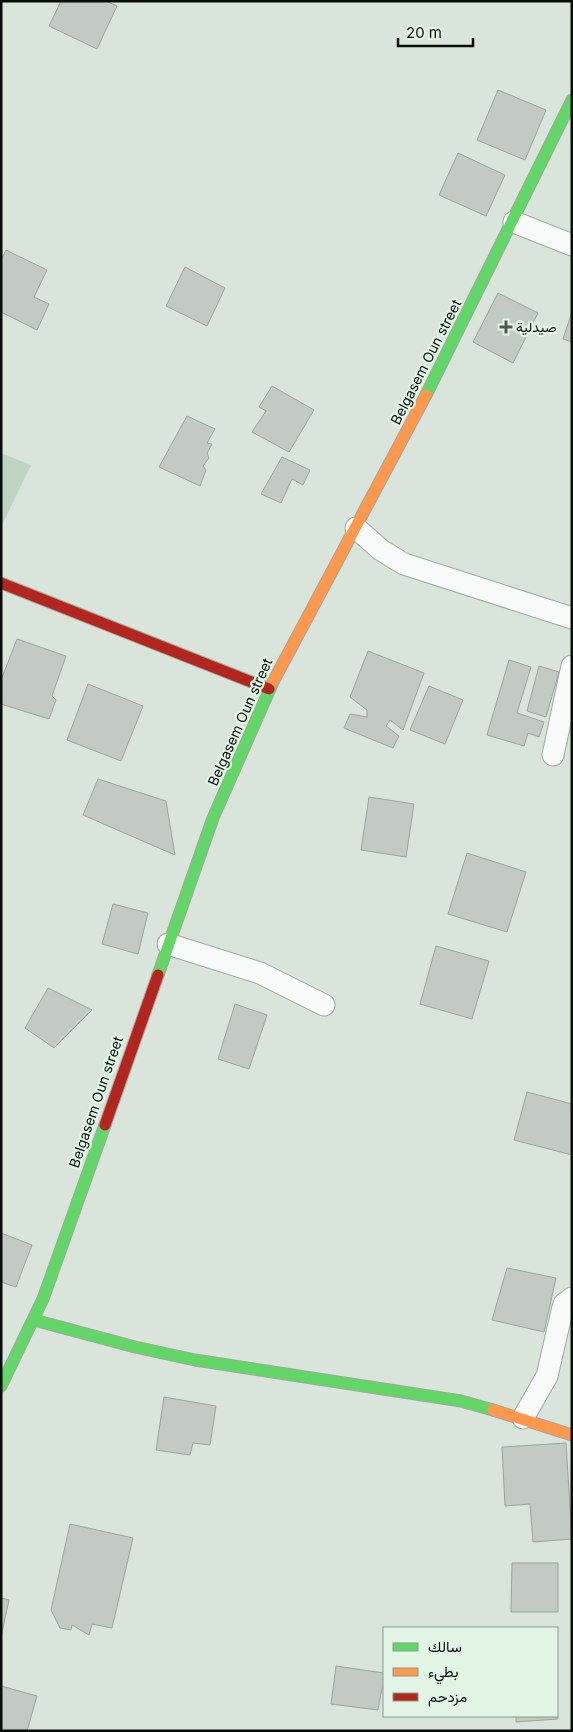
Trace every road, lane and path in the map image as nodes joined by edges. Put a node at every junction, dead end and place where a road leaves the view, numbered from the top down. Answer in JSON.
{"nodes":[{"id":1,"x":572,"y":100,"type":"edge"},
{"id":2,"x":514,"y":222,"type":"junction"},
{"id":3,"x":572,"y":245,"type":"edge"},
{"id":4,"x":356,"y":528,"type":"junction"},
{"id":5,"x":1,"y":583,"type":"edge"},
{"id":6,"x":572,"y":618,"type":"edge"},
{"id":7,"x":572,"y":666,"type":"edge"},
{"id":8,"x":269,"y":689,"type":"junction"},
{"id":9,"x":553,"y":755,"type":"dead end"},
{"id":10,"x":168,"y":944,"type":"junction"},
{"id":11,"x":324,"y":1004,"type":"dead end"},
{"id":12,"x":572,"y":1298,"type":"edge"},
{"id":13,"x":34,"y":1320,"type":"junction"},
{"id":14,"x":1,"y":1386,"type":"edge"},
{"id":15,"x":523,"y":1418,"type":"junction"},
{"id":16,"x":572,"y":1435,"type":"edge"}],
"edges":[{"from":1,"to":2,"type":"street","name":"Belgasem Oun street"},
{"from":2,"to":3,"type":"street"},
{"from":2,"to":4,"type":"street","name":"Belgasem Oun street"},
{"from":4,"to":6,"type":"street"},
{"from":4,"to":8,"type":"street","name":"Belgasem Oun street"},
{"from":5,"to":8,"type":"street"},
{"from":7,"to":9,"type":"street"},
{"from":8,"to":10,"type":"street","name":"Belgasem Oun street"},
{"from":10,"to":11,"type":"street"},
{"from":10,"to":13,"type":"street","name":"Belgasem Oun street"},
{"from":12,"to":15,"type":"street"},
{"from":13,"to":14,"type":"street","name":"Belgasem Oun street"},
{"from":13,"to":15,"type":"street"},
{"from":15,"to":16,"type":"street"}]}
